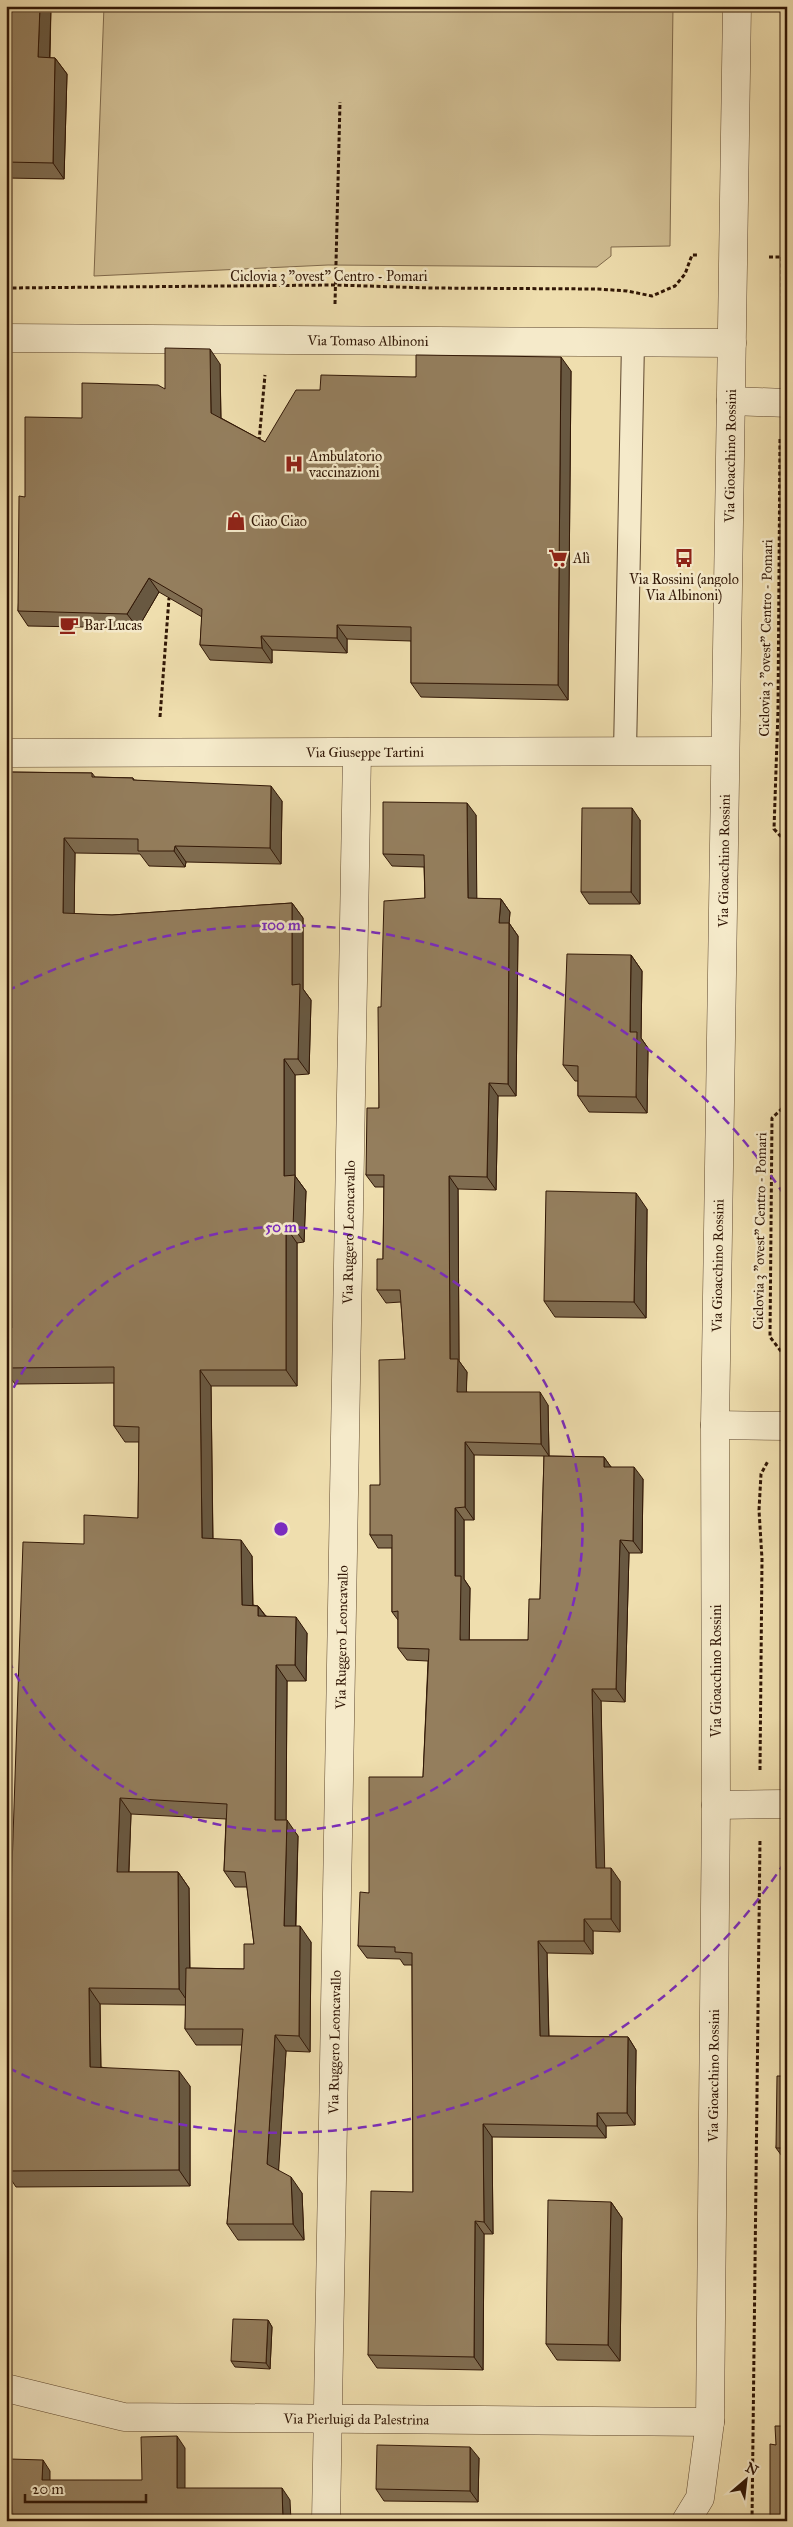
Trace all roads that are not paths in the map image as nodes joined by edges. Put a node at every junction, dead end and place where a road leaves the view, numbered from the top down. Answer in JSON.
{"nodes":[{"id":1,"x":737,"y":6,"type":"edge"},
{"id":2,"x":6,"y":338,"type":"edge"},
{"id":3,"x":633,"y":342,"type":"junction"},
{"id":4,"x":732,"y":343,"type":"junction"},
{"id":5,"x":785,"y":390,"type":"edge"},
{"id":6,"x":731,"y":401,"type":"junction"},
{"id":7,"x":625,"y":752,"type":"junction"},
{"id":8,"x":724,"y":752,"type":"junction"},
{"id":9,"x":6,"y":753,"type":"edge"},
{"id":10,"x":357,"y":753,"type":"junction"},
{"id":11,"x":715,"y":1425,"type":"junction"},
{"id":12,"x":787,"y":1426,"type":"edge"},
{"id":13,"x":716,"y":1805,"type":"junction"},
{"id":14,"x":774,"y":1805,"type":"edge"},
{"id":15,"x":6,"y":2388,"type":"edge"},
{"id":16,"x":326,"y":2420,"type":"junction"},
{"id":17,"x":710,"y":2422,"type":"junction"},
{"id":18,"x":326,"y":2521,"type":"edge"},
{"id":19,"x":686,"y":2521,"type":"edge"}],
"edges":[{"from":1,"to":4,"type":"street","name":"Via Gioacchino Rossini"},
{"from":2,"to":3,"type":"street","name":"Via Tomaso Albinoni"},
{"from":3,"to":4,"type":"street","name":"Via Tomaso Albinoni"},
{"from":3,"to":7,"type":"lane"},
{"from":4,"to":6,"type":"street","name":"Via Gioacchino Rossini"},
{"from":5,"to":6,"type":"street"},
{"from":6,"to":8,"type":"street","name":"Via Gioacchino Rossini"},
{"from":7,"to":8,"type":"street","name":"Via Giuseppe Tartini"},
{"from":7,"to":10,"type":"street","name":"Via Giuseppe Tartini"},
{"from":8,"to":11,"type":"street","name":"Via Gioacchino Rossini"},
{"from":9,"to":10,"type":"street","name":"Via Giuseppe Tartini"},
{"from":10,"to":16,"type":"street","name":"Via Ruggero Leoncavallo"},
{"from":11,"to":12,"type":"street"},
{"from":11,"to":13,"type":"street","name":"Via Gioacchino Rossini"},
{"from":13,"to":14,"type":"street"},
{"from":13,"to":17,"type":"street","name":"Via Gioacchino Rossini"},
{"from":15,"to":16,"type":"street","name":"Via Pierluigi da Palestrina"},
{"from":16,"to":17,"type":"street","name":"Via Pierluigi da Palestrina"},
{"from":16,"to":18,"type":"street","name":"Via Ruggero Leoncavallo"},
{"from":17,"to":19,"type":"street","name":"Via Gioacchino Rossini"}]}
